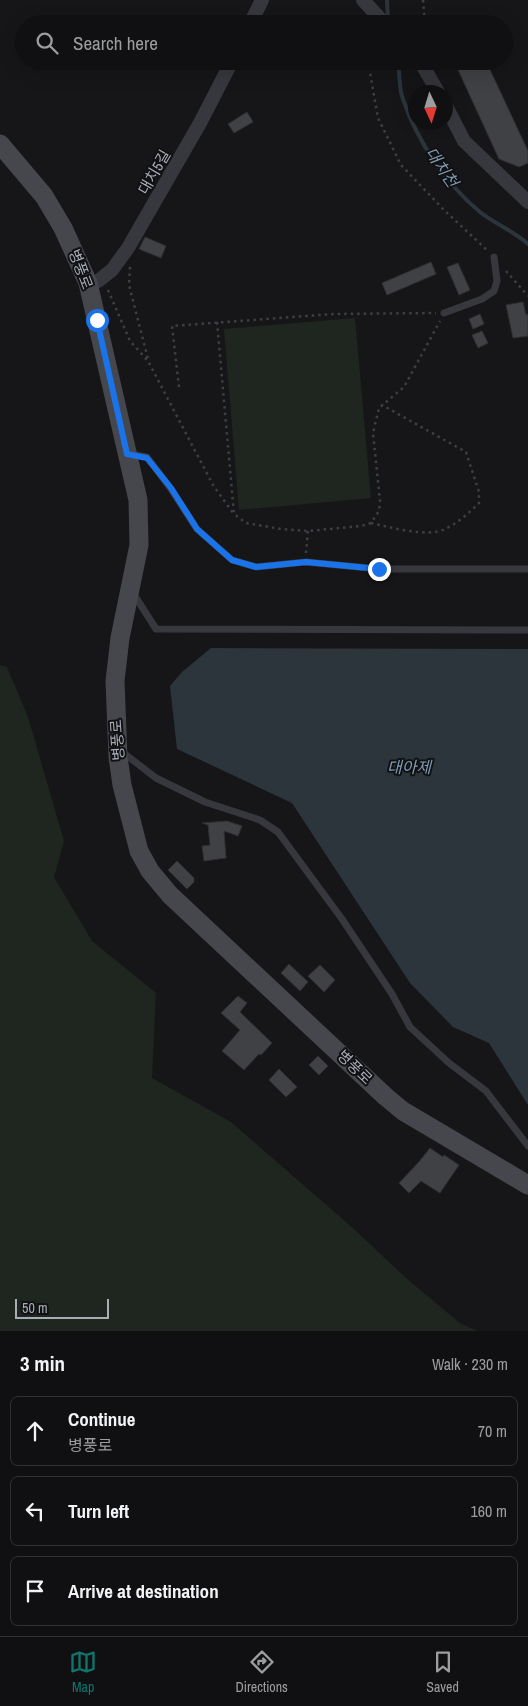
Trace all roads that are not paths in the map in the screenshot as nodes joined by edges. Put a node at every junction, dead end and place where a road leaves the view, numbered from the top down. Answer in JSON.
{"nodes":[{"id":1,"x":262,"y":0,"type":"edge"},
{"id":2,"x":365,"y":3,"type":"edge"},
{"id":3,"x":254,"y":15,"type":"edge"},
{"id":4,"x":376,"y":15,"type":"edge"},
{"id":5,"x":227,"y":70,"type":"edge"},
{"id":6,"x":425,"y":70,"type":"edge"},
{"id":7,"x":434,"y":85,"type":"edge"},
{"id":8,"x":453,"y":120,"type":"edge"},
{"id":9,"x":0,"y":144,"type":"edge"},
{"id":10,"x":528,"y":202,"type":"edge"},
{"id":11,"x":494,"y":258,"type":"road end"},
{"id":12,"x":96,"y":280,"type":"junction"},
{"id":13,"x":444,"y":313,"type":"road end"},
{"id":14,"x":127,"y":454,"type":"junction"},
{"id":15,"x":528,"y":569,"type":"edge"},
{"id":16,"x":130,"y":588,"type":"junction"},
{"id":17,"x":528,"y":630,"type":"edge"},
{"id":18,"x":117,"y":748,"type":"junction"},
{"id":19,"x":528,"y":1146,"type":"edge"},
{"id":20,"x":528,"y":1185,"type":"edge"}],
"edges":[{"from":1,"to":3,"type":"street"},
{"from":2,"to":4,"type":"street"},
{"from":5,"to":12,"type":"street","name":"대치5길"},
{"from":6,"to":7,"type":"street"},
{"from":8,"to":10,"type":"street"},
{"from":9,"to":12,"type":"main road","name":"병풍로"},
{"from":11,"to":13,"type":"lane"},
{"from":12,"to":14,"type":"main road","name":"병풍로"},
{"from":14,"to":15,"type":"lane"},
{"from":14,"to":16,"type":"main road","name":"병풍로"},
{"from":16,"to":17,"type":"lane"},
{"from":16,"to":18,"type":"main road","name":"병풍로"},
{"from":18,"to":19,"type":"lane"},
{"from":18,"to":20,"type":"main road","name":"병풍로"}]}
